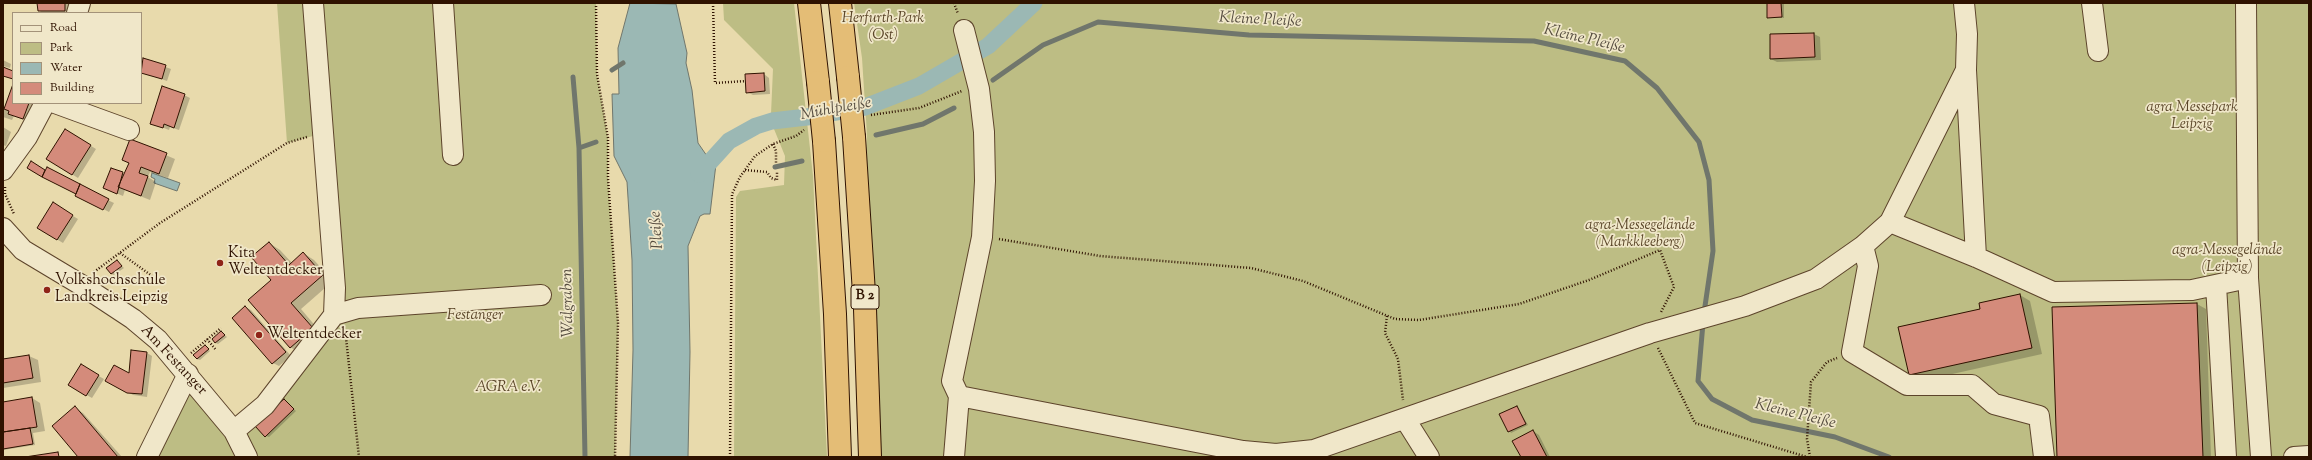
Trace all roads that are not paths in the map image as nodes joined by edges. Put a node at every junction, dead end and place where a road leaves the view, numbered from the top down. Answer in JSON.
{"nodes":[{"id":1,"x":313,"y":3,"type":"edge"},
{"id":2,"x":443,"y":3,"type":"edge"},
{"id":3,"x":809,"y":3,"type":"edge"},
{"id":4,"x":840,"y":3,"type":"edge"},
{"id":5,"x":1964,"y":3,"type":"edge"},
{"id":6,"x":2092,"y":3,"type":"edge"},
{"id":7,"x":2246,"y":3,"type":"edge"},
{"id":8,"x":966,"y":35,"type":"dead end"},
{"id":9,"x":2098,"y":50,"type":"dead end"},
{"id":10,"x":1966,"y":70,"type":"junction"},
{"id":11,"x":44,"y":104,"type":"edge"},
{"id":12,"x":59,"y":104,"type":"edge"},
{"id":13,"x":129,"y":130,"type":"dead end"},
{"id":14,"x":453,"y":155,"type":"dead end"},
{"id":15,"x":5,"y":177,"type":"edge"},
{"id":16,"x":1890,"y":222,"type":"junction"},
{"id":17,"x":10,"y":224,"type":"edge"},
{"id":18,"x":1863,"y":246,"type":"junction"},
{"id":19,"x":1976,"y":257,"type":"junction"},
{"id":20,"x":2248,"y":278,"type":"junction"},
{"id":21,"x":2216,"y":285,"type":"junction"},
{"id":22,"x":541,"y":295,"type":"dead end"},
{"id":23,"x":334,"y":316,"type":"junction"},
{"id":24,"x":187,"y":366,"type":"junction"},
{"id":25,"x":959,"y":396,"type":"junction"},
{"id":26,"x":1405,"y":419,"type":"junction"},
{"id":27,"x":234,"y":431,"type":"junction"},
{"id":28,"x":2309,"y":456,"type":"edge"},
{"id":29,"x":147,"y":457,"type":"edge"},
{"id":30,"x":247,"y":457,"type":"edge"},
{"id":31,"x":840,"y":457,"type":"edge"},
{"id":32,"x":870,"y":457,"type":"edge"},
{"id":33,"x":954,"y":457,"type":"edge"},
{"id":34,"x":1429,"y":457,"type":"edge"},
{"id":35,"x":2044,"y":457,"type":"edge"},
{"id":36,"x":2226,"y":457,"type":"edge"},
{"id":37,"x":2261,"y":457,"type":"edge"},
{"id":38,"x":2294,"y":457,"type":"edge"}],
"edges":[{"from":1,"to":23,"type":"street"},
{"from":2,"to":14,"type":"street"},
{"from":3,"to":31,"type":"highway","number":"B 2","bridge":true},
{"from":4,"to":32,"type":"highway","number":"B 2","bridge":true},
{"from":5,"to":10,"type":"street"},
{"from":6,"to":9,"type":"street"},
{"from":7,"to":20,"type":"street"},
{"from":8,"to":25,"type":"street"},
{"from":10,"to":16,"type":"street"},
{"from":10,"to":19,"type":"street"},
{"from":11,"to":15,"type":"street"},
{"from":12,"to":13,"type":"street"},
{"from":16,"to":18,"type":"street"},
{"from":16,"to":19,"type":"street"},
{"from":17,"to":24,"type":"street","name":"Am Festanger"},
{"from":18,"to":26,"type":"street"},
{"from":18,"to":35,"type":"street"},
{"from":19,"to":21,"type":"street"},
{"from":20,"to":21,"type":"street"},
{"from":20,"to":37,"type":"street"},
{"from":21,"to":36,"type":"street"},
{"from":22,"to":23,"type":"street"},
{"from":23,"to":27,"type":"street"},
{"from":24,"to":27,"type":"street","name":"Am Festanger"},
{"from":24,"to":29,"type":"street"},
{"from":25,"to":26,"type":"street"},
{"from":25,"to":33,"type":"street"},
{"from":26,"to":34,"type":"street"},
{"from":27,"to":30,"type":"street","name":"Am Festanger"},
{"from":28,"to":38,"type":"street"}]}
